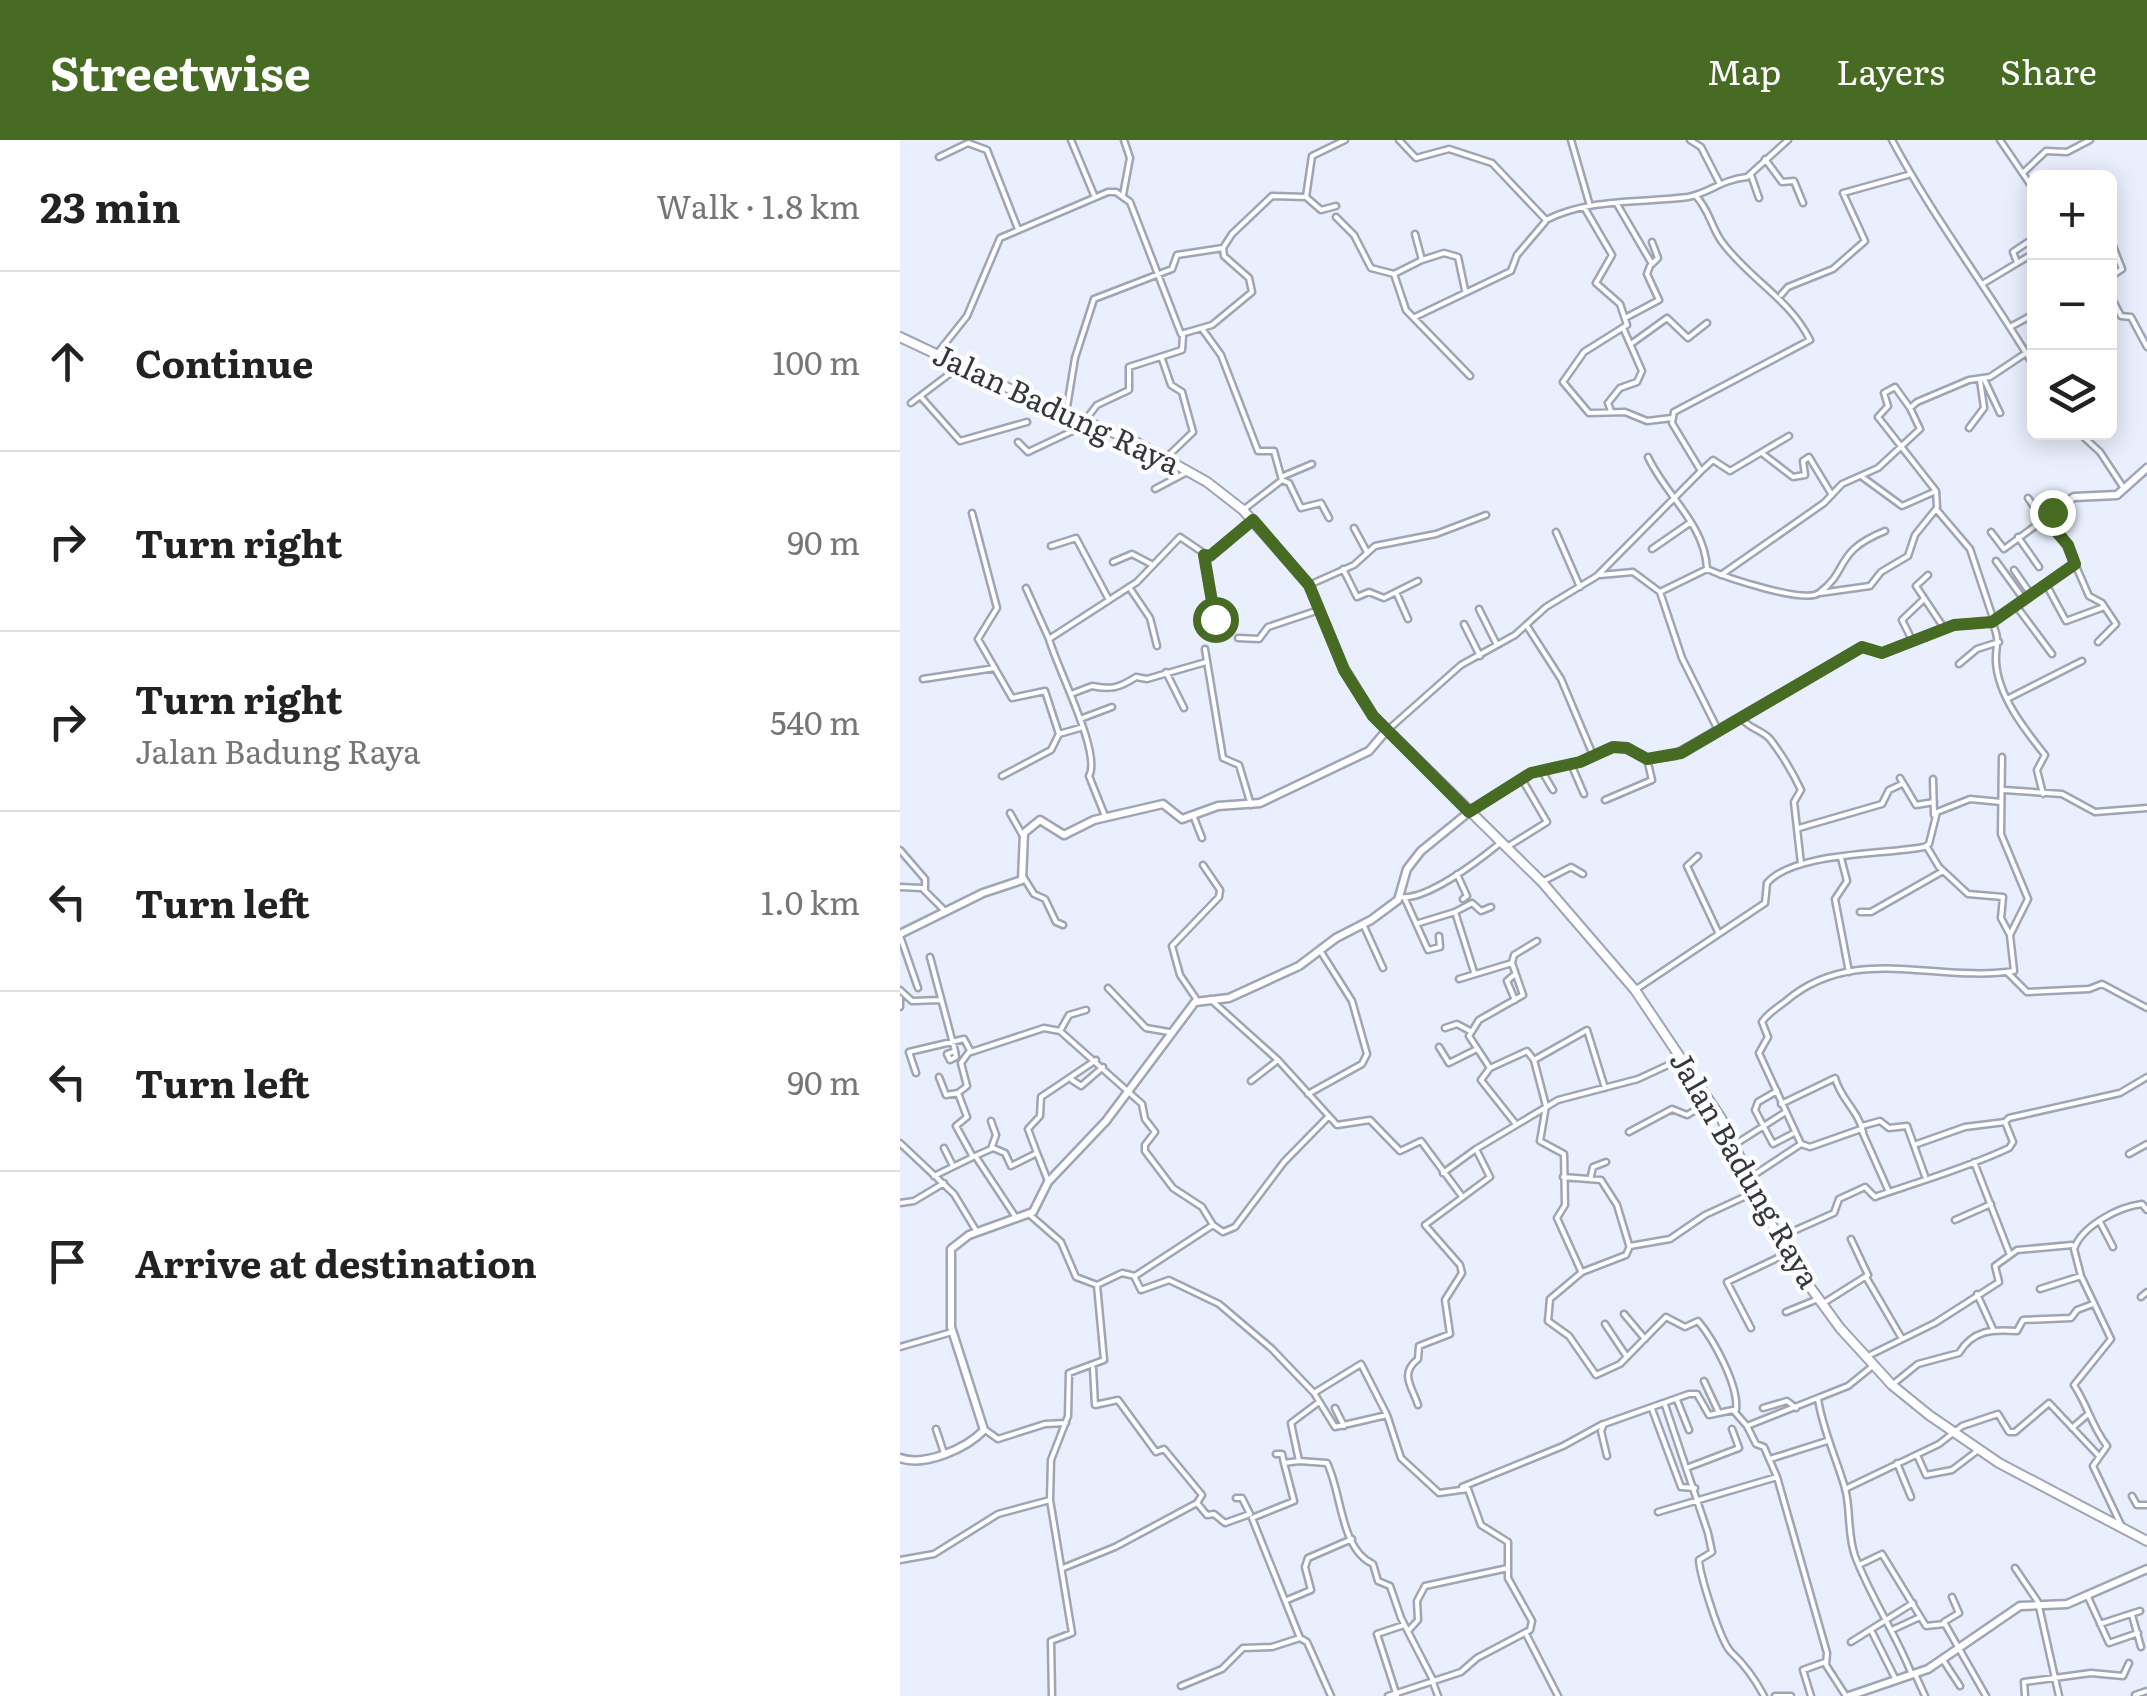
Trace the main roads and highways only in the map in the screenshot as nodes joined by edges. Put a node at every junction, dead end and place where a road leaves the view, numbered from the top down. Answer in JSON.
{"nodes":[{"id":1,"x":900,"y":337,"type":"edge"},
{"id":2,"x":2147,"y":1540,"type":"edge"}],
"edges":[{"from":1,"to":2,"type":"main road","name":"Jalan Badung Raya"}]}
